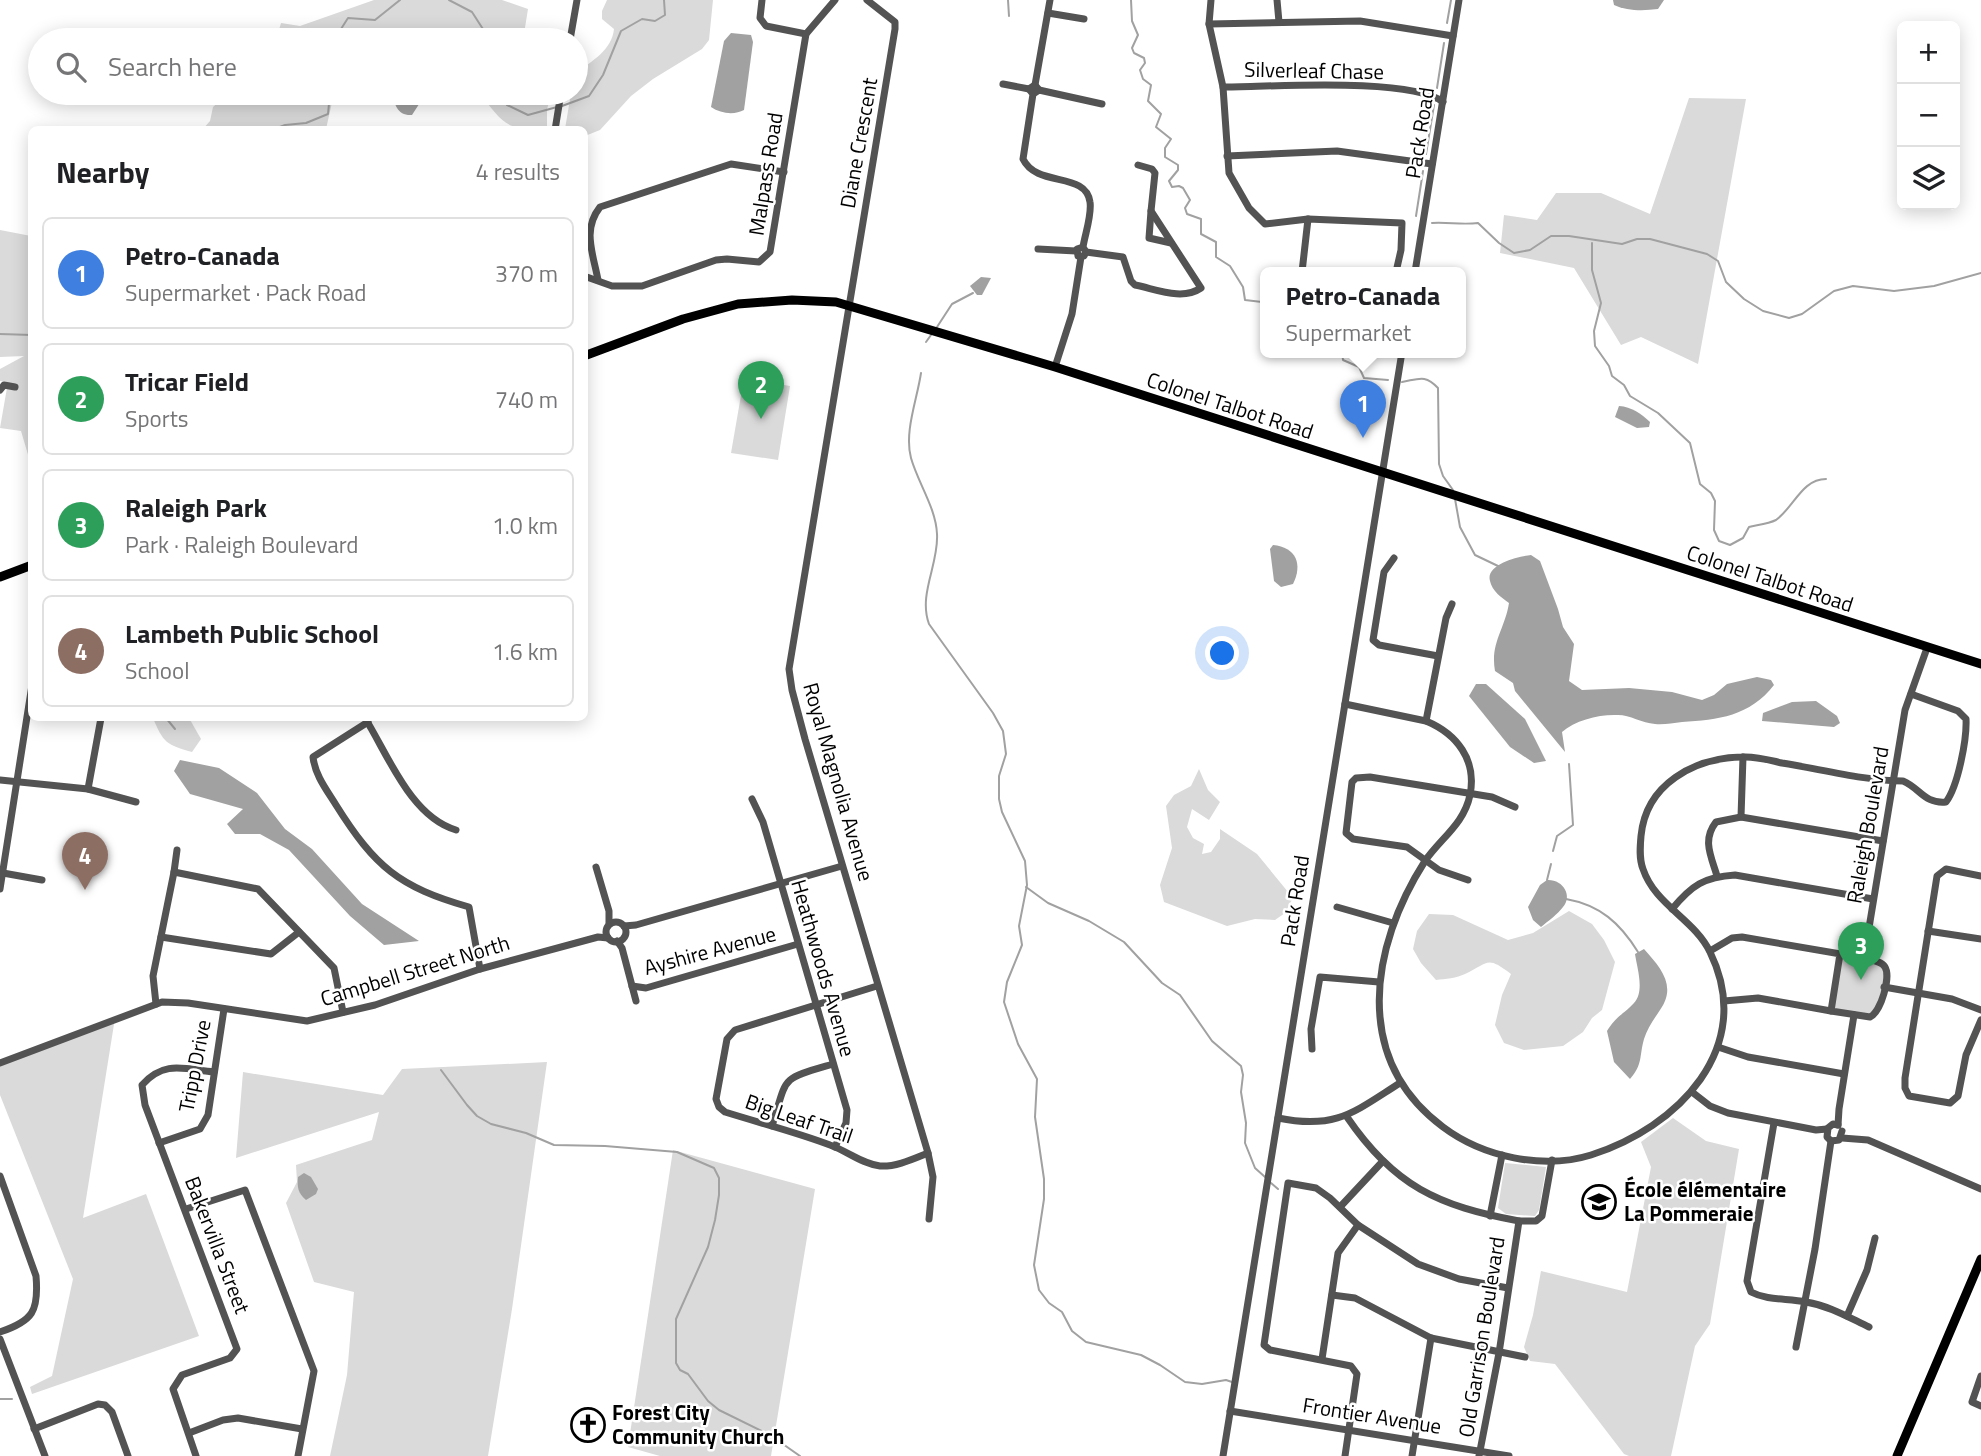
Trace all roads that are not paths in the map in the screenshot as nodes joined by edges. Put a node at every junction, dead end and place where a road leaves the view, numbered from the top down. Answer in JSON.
{"nodes":[{"id":1,"x":577,"y":0,"type":"edge"},
{"id":2,"x":762,"y":0,"type":"edge"},
{"id":3,"x":835,"y":0,"type":"edge"},
{"id":4,"x":867,"y":0,"type":"edge"},
{"id":5,"x":1050,"y":0,"type":"edge"},
{"id":6,"x":1211,"y":0,"type":"edge"},
{"id":7,"x":1277,"y":0,"type":"edge"},
{"id":8,"x":1459,"y":0,"type":"edge"},
{"id":9,"x":1048,"y":13,"type":"junction"},
{"id":10,"x":1084,"y":19,"type":"dead end"},
{"id":11,"x":1279,"y":22,"type":"junction"},
{"id":12,"x":1209,"y":24,"type":"junction"},
{"id":13,"x":572,"y":28,"type":"edge"},
{"id":14,"x":806,"y":34,"type":"junction"},
{"id":15,"x":1453,"y":36,"type":"junction"},
{"id":16,"x":1003,"y":84,"type":"dead end"},
{"id":17,"x":1223,"y":88,"type":"junction"},
{"id":18,"x":1034,"y":90,"type":"junction"},
{"id":19,"x":1443,"y":102,"type":"junction"},
{"id":20,"x":1102,"y":104,"type":"dead end"},
{"id":21,"x":559,"y":105,"type":"edge"},
{"id":22,"x":556,"y":126,"type":"edge"},
{"id":23,"x":1227,"y":156,"type":"junction"},
{"id":24,"x":1432,"y":164,"type":"junction"},
{"id":25,"x":1138,"y":165,"type":"dead end"},
{"id":26,"x":784,"y":172,"type":"junction"},
{"id":27,"x":1151,"y":211,"type":"junction"},
{"id":28,"x":1308,"y":219,"type":"junction"},
{"id":29,"x":1171,"y":243,"type":"junction"},
{"id":30,"x":1038,"y":249,"type":"dead end"},
{"id":31,"x":1081,"y":252,"type":"junction"},
{"id":32,"x":1303,"y":267,"type":"edge"},
{"id":33,"x":1397,"y":267,"type":"edge"},
{"id":34,"x":1416,"y":267,"type":"edge"},
{"id":35,"x":588,"y":277,"type":"edge"},
{"id":36,"x":598,"y":280,"type":"junction"},
{"id":37,"x":849,"y":305,"type":"junction"},
{"id":38,"x":588,"y":355,"type":"edge"},
{"id":39,"x":1401,"y":358,"type":"edge"},
{"id":40,"x":1055,"y":368,"type":"junction"},
{"id":41,"x":15,"y":387,"type":"dead end"},
{"id":42,"x":0,"y":390,"type":"edge"},
{"id":43,"x":1382,"y":473,"type":"junction"},
{"id":44,"x":1394,"y":558,"type":"dead end"},
{"id":45,"x":28,"y":566,"type":"edge"},
{"id":46,"x":0,"y":577,"type":"edge"},
{"id":47,"x":1452,"y":604,"type":"dead end"},
{"id":48,"x":1927,"y":648,"type":"junction"},
{"id":49,"x":1438,"y":656,"type":"junction"},
{"id":50,"x":1981,"y":664,"type":"edge"},
{"id":51,"x":1911,"y":694,"type":"junction"},
{"id":52,"x":1345,"y":704,"type":"junction"},
{"id":53,"x":28,"y":709,"type":"edge"},
{"id":54,"x":100,"y":721,"type":"edge"},
{"id":55,"x":365,"y":721,"type":"edge"},
{"id":56,"x":367,"y":721,"type":"edge"},
{"id":57,"x":1426,"y":721,"type":"junction"},
{"id":58,"x":1743,"y":757,"type":"junction"},
{"id":59,"x":0,"y":780,"type":"edge"},
{"id":60,"x":1894,"y":781,"type":"junction"},
{"id":61,"x":16,"y":782,"type":"junction"},
{"id":62,"x":88,"y":789,"type":"junction"},
{"id":63,"x":1470,"y":794,"type":"junction"},
{"id":64,"x":752,"y":799,"type":"dead end"},
{"id":65,"x":136,"y":802,"type":"dead end"},
{"id":66,"x":1515,"y":807,"type":"dead end"},
{"id":67,"x":1741,"y":817,"type":"junction"},
{"id":68,"x":456,"y":830,"type":"dead end"},
{"id":69,"x":1883,"y":841,"type":"junction"},
{"id":70,"x":177,"y":850,"type":"dead end"},
{"id":71,"x":1426,"y":860,"type":"junction"},
{"id":72,"x":842,"y":866,"type":"junction"},
{"id":73,"x":596,"y":867,"type":"dead end"},
{"id":74,"x":3,"y":873,"type":"junction"},
{"id":75,"x":174,"y":873,"type":"junction"},
{"id":76,"x":1717,"y":876,"type":"junction"},
{"id":77,"x":1981,"y":876,"type":"edge"},
{"id":78,"x":41,"y":880,"type":"dead end"},
{"id":79,"x":1468,"y":880,"type":"dead end"},
{"id":80,"x":780,"y":883,"type":"junction"},
{"id":81,"x":0,"y":889,"type":"edge"},
{"id":82,"x":1873,"y":900,"type":"junction"},
{"id":83,"x":1337,"y":907,"type":"dead end"},
{"id":84,"x":1672,"y":909,"type":"junction"},
{"id":85,"x":1393,"y":923,"type":"junction"},
{"id":86,"x":1928,"y":930,"type":"junction"},
{"id":87,"x":299,"y":932,"type":"junction"},
{"id":88,"x":617,"y":933,"type":"junction"},
{"id":89,"x":161,"y":937,"type":"junction"},
{"id":90,"x":1981,"y":939,"type":"edge"},
{"id":91,"x":798,"y":944,"type":"junction"},
{"id":92,"x":1710,"y":951,"type":"junction"},
{"id":93,"x":1840,"y":954,"type":"junction"},
{"id":94,"x":1864,"y":958,"type":"junction"},
{"id":95,"x":480,"y":969,"type":"junction"},
{"id":96,"x":1380,"y":982,"type":"junction"},
{"id":97,"x":632,"y":986,"type":"junction"},
{"id":98,"x":877,"y":986,"type":"junction"},
{"id":99,"x":1884,"y":987,"type":"junction"},
{"id":100,"x":642,"y":988,"type":"junction"},
{"id":101,"x":1919,"y":991,"type":"junction"},
{"id":102,"x":1724,"y":1001,"type":"junction"},
{"id":103,"x":156,"y":1004,"type":"junction"},
{"id":104,"x":815,"y":1005,"type":"junction"},
{"id":105,"x":224,"y":1009,"type":"junction"},
{"id":106,"x":1981,"y":1010,"type":"edge"},
{"id":107,"x":1831,"y":1011,"type":"junction"},
{"id":108,"x":343,"y":1012,"type":"junction"},
{"id":109,"x":1854,"y":1015,"type":"junction"},
{"id":110,"x":1981,"y":1020,"type":"edge"},
{"id":111,"x":1718,"y":1047,"type":"junction"},
{"id":112,"x":1312,"y":1049,"type":"dead end"},
{"id":113,"x":0,"y":1063,"type":"edge"},
{"id":114,"x":833,"y":1064,"type":"junction"},
{"id":115,"x":214,"y":1072,"type":"junction"},
{"id":116,"x":1844,"y":1074,"type":"junction"},
{"id":117,"x":1400,"y":1083,"type":"junction"},
{"id":118,"x":1692,"y":1091,"type":"junction"},
{"id":119,"x":1347,"y":1117,"type":"junction"},
{"id":120,"x":1278,"y":1118,"type":"junction"},
{"id":121,"x":1774,"y":1123,"type":"junction"},
{"id":122,"x":772,"y":1126,"type":"junction"},
{"id":123,"x":1834,"y":1133,"type":"junction"},
{"id":124,"x":159,"y":1143,"type":"junction"},
{"id":125,"x":835,"y":1147,"type":"junction"},
{"id":126,"x":928,"y":1153,"type":"junction"},
{"id":127,"x":1502,"y":1155,"type":"junction"},
{"id":128,"x":1552,"y":1160,"type":"junction"},
{"id":129,"x":1383,"y":1161,"type":"junction"},
{"id":130,"x":0,"y":1176,"type":"edge"},
{"id":131,"x":1981,"y":1189,"type":"edge"},
{"id":132,"x":1340,"y":1207,"type":"junction"},
{"id":133,"x":186,"y":1209,"type":"junction"},
{"id":134,"x":1490,"y":1216,"type":"junction"},
{"id":135,"x":929,"y":1219,"type":"dead end"},
{"id":136,"x":1519,"y":1221,"type":"junction"},
{"id":137,"x":1358,"y":1225,"type":"junction"},
{"id":138,"x":1875,"y":1238,"type":"dead end"},
{"id":139,"x":1981,"y":1259,"type":"edge"},
{"id":140,"x":1508,"y":1288,"type":"junction"},
{"id":141,"x":1332,"y":1295,"type":"junction"},
{"id":142,"x":1805,"y":1301,"type":"junction"},
{"id":143,"x":1847,"y":1316,"type":"junction"},
{"id":144,"x":1869,"y":1327,"type":"dead end"},
{"id":145,"x":0,"y":1332,"type":"edge"},
{"id":146,"x":1432,"y":1338,"type":"junction"},
{"id":147,"x":0,"y":1339,"type":"edge"},
{"id":148,"x":1797,"y":1347,"type":"dead end"},
{"id":149,"x":1499,"y":1353,"type":"junction"},
{"id":150,"x":1525,"y":1357,"type":"dead end"},
{"id":151,"x":1322,"y":1359,"type":"junction"},
{"id":152,"x":1981,"y":1376,"type":"edge"},
{"id":153,"x":1981,"y":1406,"type":"edge"},
{"id":154,"x":1230,"y":1411,"type":"junction"},
{"id":155,"x":34,"y":1429,"type":"junction"},
{"id":156,"x":302,"y":1429,"type":"junction"},
{"id":157,"x":1349,"y":1429,"type":"junction"},
{"id":158,"x":189,"y":1433,"type":"junction"},
{"id":159,"x":1414,"y":1441,"type":"junction"},
{"id":160,"x":1480,"y":1454,"type":"edge"},
{"id":161,"x":45,"y":1456,"type":"edge"},
{"id":162,"x":128,"y":1456,"type":"edge"},
{"id":163,"x":196,"y":1456,"type":"edge"},
{"id":164,"x":298,"y":1456,"type":"edge"},
{"id":165,"x":1223,"y":1456,"type":"edge"},
{"id":166,"x":1345,"y":1456,"type":"edge"},
{"id":167,"x":1412,"y":1456,"type":"edge"},
{"id":168,"x":1509,"y":1456,"type":"edge"},
{"id":169,"x":1897,"y":1456,"type":"edge"}],
"edges":[{"from":1,"to":13,"type":"street"},
{"from":2,"to":14,"type":"street"},
{"from":3,"to":14,"type":"street"},
{"from":4,"to":37,"type":"street","name":"Diane Crescent"},
{"from":5,"to":9,"type":"street"},
{"from":6,"to":12,"type":"street"},
{"from":7,"to":11,"type":"street"},
{"from":8,"to":15,"type":"street","name":"Pack Road"},
{"from":9,"to":10,"type":"street"},
{"from":9,"to":18,"type":"street"},
{"from":11,"to":12,"type":"street"},
{"from":11,"to":15,"type":"street"},
{"from":12,"to":17,"type":"street"},
{"from":14,"to":26,"type":"street","name":"Malpass Road"},
{"from":15,"to":19,"type":"street","name":"Pack Road"},
{"from":16,"to":18,"type":"street"},
{"from":17,"to":19,"type":"street","name":"Silverleaf Chase"},
{"from":17,"to":23,"type":"street"},
{"from":18,"to":20,"type":"street"},
{"from":18,"to":31,"type":"street"},
{"from":19,"to":24,"type":"street","name":"Pack Road"},
{"from":21,"to":22,"type":"street"},
{"from":23,"to":24,"type":"street"},
{"from":23,"to":28,"type":"street"},
{"from":24,"to":34,"type":"street","name":"Pack Road"},
{"from":25,"to":27,"type":"street"},
{"from":26,"to":36,"type":"street","name":"Malpass Road"},
{"from":26,"to":36,"type":"street"},
{"from":27,"to":29,"type":"street"},
{"from":27,"to":29,"type":"street"},
{"from":28,"to":32,"type":"street"},
{"from":28,"to":33,"type":"street"},
{"from":29,"to":31,"type":"street"},
{"from":30,"to":31,"type":"street"},
{"from":31,"to":40,"type":"street"},
{"from":35,"to":36,"type":"street","name":"Malpass Road"},
{"from":37,"to":38,"type":"main road","name":"Colonel Talbot Road"},
{"from":37,"to":40,"type":"main road","name":"Colonel Talbot Road"},
{"from":37,"to":72,"type":"street","name":"Royal Magnolia Avenue"},
{"from":39,"to":43,"type":"street","name":"Pack Road"},
{"from":40,"to":43,"type":"main road","name":"Colonel Talbot Road"},
{"from":41,"to":42,"type":"street"},
{"from":43,"to":48,"type":"main road","name":"Colonel Talbot Road"},
{"from":43,"to":52,"type":"street","name":"Pack Road"},
{"from":44,"to":49,"type":"street"},
{"from":45,"to":46,"type":"main road"},
{"from":47,"to":49,"type":"street"},
{"from":48,"to":50,"type":"main road","name":"Colonel Talbot Road"},
{"from":48,"to":51,"type":"street","name":"Raleigh Boulevard"},
{"from":49,"to":57,"type":"street"},
{"from":51,"to":60,"type":"street","name":"Raleigh Boulevard"},
{"from":51,"to":60,"type":"street"},
{"from":52,"to":57,"type":"street"},
{"from":52,"to":120,"type":"street","name":"Pack Road"},
{"from":53,"to":61,"type":"street"},
{"from":54,"to":62,"type":"street"},
{"from":55,"to":95,"type":"street"},
{"from":56,"to":68,"type":"street"},
{"from":57,"to":63,"type":"street"},
{"from":58,"to":60,"type":"street"},
{"from":58,"to":67,"type":"street"},
{"from":58,"to":84,"type":"street"},
{"from":59,"to":61,"type":"street"},
{"from":60,"to":69,"type":"street","name":"Raleigh Boulevard"},
{"from":61,"to":62,"type":"street"},
{"from":61,"to":74,"type":"street"},
{"from":62,"to":65,"type":"street"},
{"from":63,"to":66,"type":"street"},
{"from":63,"to":71,"type":"street"},
{"from":63,"to":71,"type":"street"},
{"from":64,"to":80,"type":"street","name":"Heathwoods Avenue"},
{"from":67,"to":69,"type":"street"},
{"from":67,"to":76,"type":"street"},
{"from":69,"to":82,"type":"street","name":"Raleigh Boulevard"},
{"from":70,"to":75,"type":"street"},
{"from":71,"to":79,"type":"street"},
{"from":71,"to":85,"type":"street"},
{"from":72,"to":80,"type":"street","name":"Campbell Street North"},
{"from":72,"to":98,"type":"street","name":"Royal Magnolia Avenue"},
{"from":73,"to":88,"type":"street"},
{"from":74,"to":78,"type":"street"},
{"from":74,"to":81,"type":"street"},
{"from":75,"to":87,"type":"street"},
{"from":75,"to":89,"type":"street"},
{"from":76,"to":82,"type":"street"},
{"from":76,"to":84,"type":"street"},
{"from":77,"to":86,"type":"street"},
{"from":80,"to":88,"type":"street","name":"Campbell Street North"},
{"from":80,"to":91,"type":"street","name":"Heathwoods Avenue"},
{"from":82,"to":94,"type":"street","name":"Raleigh Boulevard"},
{"from":83,"to":85,"type":"street"},
{"from":84,"to":92,"type":"street"},
{"from":85,"to":96,"type":"street"},
{"from":86,"to":90,"type":"street"},
{"from":86,"to":101,"type":"street"},
{"from":87,"to":89,"type":"street"},
{"from":87,"to":108,"type":"street"},
{"from":88,"to":95,"type":"street","name":"Campbell Street North"},
{"from":88,"to":97,"type":"street","name":"Ayshire Avenue"},
{"from":89,"to":103,"type":"street"},
{"from":91,"to":100,"type":"street","name":"Ayshire Avenue"},
{"from":91,"to":104,"type":"street","name":"Heathwoods Avenue"},
{"from":92,"to":93,"type":"street"},
{"from":92,"to":102,"type":"street"},
{"from":93,"to":94,"type":"street"},
{"from":93,"to":107,"type":"street"},
{"from":94,"to":99,"type":"street"},
{"from":95,"to":108,"type":"street","name":"Campbell Street North"},
{"from":96,"to":112,"type":"street"},
{"from":96,"to":117,"type":"street"},
{"from":97,"to":100,"type":"street","name":"Ayshire Avenue"},
{"from":97,"to":100,"type":"street","name":"Ayshire Avenue"},
{"from":98,"to":104,"type":"street","name":"Big Leaf Trail"},
{"from":98,"to":126,"type":"street","name":"Royal Magnolia Avenue"},
{"from":99,"to":101,"type":"street"},
{"from":99,"to":109,"type":"street"},
{"from":101,"to":106,"type":"street"},
{"from":101,"to":110,"type":"street"},
{"from":102,"to":107,"type":"street"},
{"from":102,"to":111,"type":"street"},
{"from":103,"to":105,"type":"street","name":"Campbell Street North"},
{"from":103,"to":113,"type":"street","name":"Campbell Street North"},
{"from":104,"to":114,"type":"street","name":"Heathwoods Avenue"},
{"from":104,"to":122,"type":"street","name":"Big Leaf Trail"},
{"from":105,"to":108,"type":"street","name":"Campbell Street North"},
{"from":105,"to":115,"type":"street","name":"Tripp Drive"},
{"from":107,"to":109,"type":"street"},
{"from":109,"to":116,"type":"street"},
{"from":111,"to":116,"type":"street"},
{"from":111,"to":118,"type":"street"},
{"from":114,"to":122,"type":"street"},
{"from":114,"to":125,"type":"street","name":"Heathwoods Avenue"},
{"from":115,"to":124,"type":"street","name":"Tripp Drive"},
{"from":115,"to":124,"type":"street","name":"Bakervilla Street"},
{"from":116,"to":123,"type":"street"},
{"from":117,"to":119,"type":"street"},
{"from":117,"to":127,"type":"street"},
{"from":118,"to":121,"type":"street"},
{"from":118,"to":128,"type":"street"},
{"from":119,"to":120,"type":"street"},
{"from":119,"to":129,"type":"street"},
{"from":120,"to":154,"type":"street","name":"Pack Road"},
{"from":121,"to":123,"type":"street"},
{"from":121,"to":142,"type":"street"},
{"from":122,"to":125,"type":"street","name":"Big Leaf Trail"},
{"from":123,"to":131,"type":"street"},
{"from":123,"to":142,"type":"street"},
{"from":124,"to":133,"type":"street","name":"Bakervilla Street"},
{"from":125,"to":126,"type":"street","name":"Big Leaf Trail"},
{"from":126,"to":135,"type":"street","name":"Royal Magnolia Avenue"},
{"from":127,"to":128,"type":"street"},
{"from":127,"to":134,"type":"street","name":"Old Garrison Boulevard"},
{"from":128,"to":136,"type":"street","name":"Old Garrison Boulevard"},
{"from":129,"to":132,"type":"street"},
{"from":129,"to":134,"type":"street"},
{"from":130,"to":145,"type":"street"},
{"from":132,"to":137,"type":"street"},
{"from":132,"to":151,"type":"street"},
{"from":133,"to":156,"type":"street"},
{"from":133,"to":158,"type":"street","name":"Bakervilla Street"},
{"from":134,"to":136,"type":"street"},
{"from":136,"to":140,"type":"street","name":"Old Garrison Boulevard"},
{"from":137,"to":140,"type":"street"},
{"from":137,"to":141,"type":"street"},
{"from":138,"to":143,"type":"street"},
{"from":139,"to":169,"type":"main road"},
{"from":140,"to":149,"type":"street","name":"Old Garrison Boulevard"},
{"from":141,"to":146,"type":"street"},
{"from":141,"to":151,"type":"street"},
{"from":142,"to":143,"type":"street"},
{"from":142,"to":148,"type":"street"},
{"from":143,"to":144,"type":"street"},
{"from":146,"to":149,"type":"street"},
{"from":146,"to":159,"type":"street"},
{"from":147,"to":155,"type":"street"},
{"from":149,"to":150,"type":"street"},
{"from":149,"to":160,"type":"street","name":"Old Garrison Boulevard"},
{"from":151,"to":157,"type":"street"},
{"from":152,"to":153,"type":"street"},
{"from":154,"to":157,"type":"street","name":"Frontier Avenue"},
{"from":154,"to":165,"type":"street","name":"Pack Road"},
{"from":155,"to":161,"type":"street"},
{"from":155,"to":162,"type":"street"},
{"from":156,"to":158,"type":"street"},
{"from":156,"to":164,"type":"street"},
{"from":157,"to":159,"type":"street","name":"Frontier Avenue"},
{"from":157,"to":166,"type":"street"},
{"from":158,"to":163,"type":"street","name":"Bakervilla Street"},
{"from":159,"to":160,"type":"street","name":"Frontier Avenue"},
{"from":159,"to":167,"type":"street"},
{"from":160,"to":168,"type":"street","name":"Frontier Avenue"}]}
